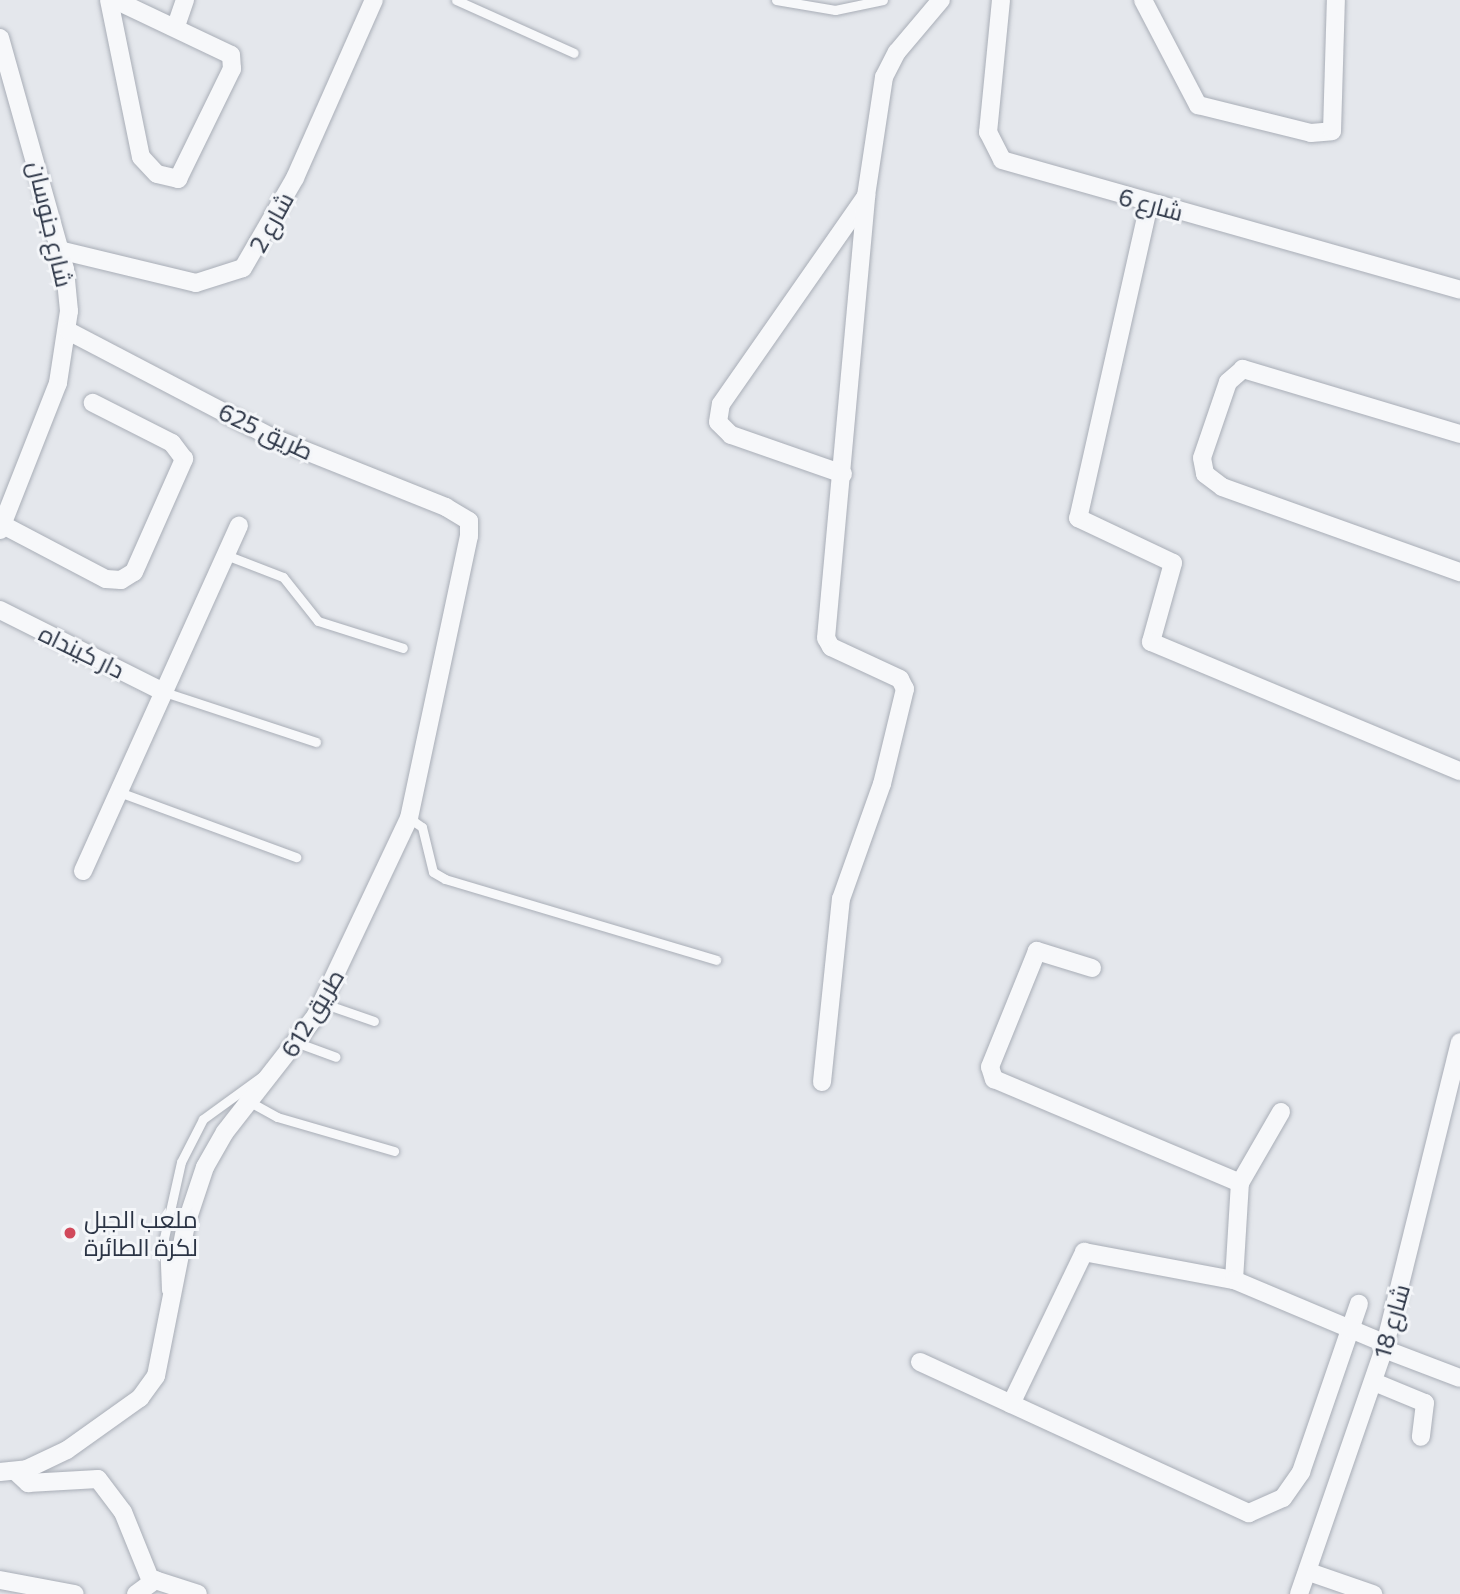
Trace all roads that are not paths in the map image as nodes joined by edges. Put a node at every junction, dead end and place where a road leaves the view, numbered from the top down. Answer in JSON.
{"nodes":[{"id":1,"x":109,"y":0,"type":"edge"},
{"id":2,"x":115,"y":0,"type":"edge"},
{"id":3,"x":185,"y":0,"type":"edge"},
{"id":4,"x":374,"y":0,"type":"edge"},
{"id":5,"x":456,"y":0,"type":"edge"},
{"id":6,"x":776,"y":0,"type":"edge"},
{"id":7,"x":883,"y":0,"type":"edge"},
{"id":8,"x":941,"y":0,"type":"edge"},
{"id":9,"x":1001,"y":0,"type":"edge"},
{"id":10,"x":1143,"y":0,"type":"edge"},
{"id":11,"x":1336,"y":0,"type":"edge"},
{"id":12,"x":176,"y":26,"type":"junction"},
{"id":13,"x":0,"y":38,"type":"edge"},
{"id":14,"x":574,"y":53,"type":"dead end"},
{"id":15,"x":866,"y":196,"type":"junction"},
{"id":16,"x":1149,"y":204,"type":"junction"},
{"id":17,"x":60,"y":250,"type":"junction"},
{"id":18,"x":1460,"y":290,"type":"edge"},
{"id":19,"x":68,"y":331,"type":"junction"},
{"id":20,"x":93,"y":403,"type":"dead end"},
{"id":21,"x":1460,"y":434,"type":"edge"},
{"id":22,"x":843,"y":474,"type":"junction"},
{"id":23,"x":468,"y":522,"type":"joint"},
{"id":24,"x":239,"y":526,"type":"dead end"},
{"id":25,"x":1,"y":527,"type":"edge"},
{"id":26,"x":226,"y":555,"type":"junction"},
{"id":27,"x":1460,"y":572,"type":"edge"},
{"id":28,"x":0,"y":610,"type":"edge"},
{"id":29,"x":402,"y":648,"type":"dead end"},
{"id":30,"x":164,"y":692,"type":"junction"},
{"id":31,"x":316,"y":741,"type":"dead end"},
{"id":32,"x":1460,"y":771,"type":"edge"},
{"id":33,"x":119,"y":792,"type":"junction"},
{"id":34,"x":410,"y":818,"type":"junction"},
{"id":35,"x":296,"y":857,"type":"dead end"},
{"id":36,"x":83,"y":872,"type":"dead end"},
{"id":37,"x":716,"y":960,"type":"dead end"},
{"id":38,"x":1092,"y":968,"type":"dead end"},
{"id":39,"x":322,"y":1003,"type":"junction"},
{"id":40,"x":374,"y":1021,"type":"dead end"},
{"id":41,"x":1460,"y":1042,"type":"edge"},
{"id":42,"x":298,"y":1043,"type":"junction"},
{"id":43,"x":336,"y":1057,"type":"dead end"},
{"id":44,"x":283,"y":1062,"type":"junction"},
{"id":45,"x":822,"y":1082,"type":"dead end"},
{"id":46,"x":250,"y":1101,"type":"junction"},
{"id":47,"x":1282,"y":1112,"type":"dead end"},
{"id":48,"x":394,"y":1151,"type":"dead end"},
{"id":49,"x":1240,"y":1184,"type":"junction"},
{"id":50,"x":1234,"y":1280,"type":"junction"},
{"id":51,"x":1359,"y":1304,"type":"dead end"},
{"id":52,"x":167,"y":1324,"type":"junction"},
{"id":53,"x":1350,"y":1329,"type":"junction"},
{"id":54,"x":1385,"y":1347,"type":"junction"},
{"id":55,"x":920,"y":1362,"type":"dead end"},
{"id":56,"x":1460,"y":1378,"type":"edge"},
{"id":57,"x":1374,"y":1382,"type":"junction"},
{"id":58,"x":1011,"y":1404,"type":"junction"},
{"id":59,"x":1421,"y":1437,"type":"dead end"},
{"id":60,"x":7,"y":1472,"type":"edge"},
{"id":61,"x":1309,"y":1572,"type":"junction"},
{"id":62,"x":0,"y":1580,"type":"edge"},
{"id":63,"x":150,"y":1581,"type":"junction"},
{"id":64,"x":74,"y":1594,"type":"edge"},
{"id":65,"x":136,"y":1594,"type":"edge"},
{"id":66,"x":198,"y":1594,"type":"edge"},
{"id":67,"x":1299,"y":1594,"type":"edge"},
{"id":68,"x":1373,"y":1594,"type":"edge"}],
"edges":[{"from":1,"to":12,"type":"street"},
{"from":2,"to":12,"type":"street"},
{"from":3,"to":12,"type":"street"},
{"from":4,"to":17,"type":"street","name":"شارع 2"},
{"from":5,"to":14,"type":"lane"},
{"from":6,"to":7,"type":"lane"},
{"from":8,"to":15,"type":"street"},
{"from":9,"to":16,"type":"street","name":"شارع 6"},
{"from":10,"to":11,"type":"street"},
{"from":13,"to":17,"type":"street","name":"شارع جنوسان"},
{"from":15,"to":22,"type":"street"},
{"from":15,"to":22,"type":"street"},
{"from":16,"to":18,"type":"street","name":"شارع 6"},
{"from":16,"to":32,"type":"street"},
{"from":17,"to":19,"type":"street","name":"شارع جنوسان"},
{"from":19,"to":23,"type":"street","name":"طريق 625"},
{"from":19,"to":25,"type":"street","name":"شارع جنوسان"},
{"from":20,"to":25,"type":"street"},
{"from":21,"to":27,"type":"street"},
{"from":22,"to":45,"type":"street"},
{"from":23,"to":34,"type":"street","name":"طريق 612"},
{"from":24,"to":26,"type":"street"},
{"from":26,"to":29,"type":"lane"},
{"from":26,"to":30,"type":"street"},
{"from":28,"to":30,"type":"street","name":"دار كينداه"},
{"from":30,"to":31,"type":"lane"},
{"from":30,"to":33,"type":"street"},
{"from":33,"to":35,"type":"lane"},
{"from":33,"to":36,"type":"street"},
{"from":34,"to":37,"type":"lane"},
{"from":34,"to":39,"type":"street","name":"طريق 612"},
{"from":38,"to":49,"type":"street"},
{"from":39,"to":40,"type":"lane"},
{"from":39,"to":42,"type":"street","name":"طريق 612"},
{"from":41,"to":54,"type":"street","name":"شارع 18"},
{"from":42,"to":43,"type":"lane"},
{"from":42,"to":44,"type":"street","name":"طريق 612"},
{"from":44,"to":46,"type":"street","name":"طريق 612"},
{"from":44,"to":52,"type":"lane"},
{"from":46,"to":48,"type":"lane"},
{"from":46,"to":52,"type":"street","name":"طريق 612"},
{"from":47,"to":49,"type":"street"},
{"from":49,"to":50,"type":"street"},
{"from":50,"to":53,"type":"street"},
{"from":50,"to":58,"type":"street"},
{"from":51,"to":53,"type":"street"},
{"from":52,"to":60,"type":"street","name":"طريق 612"},
{"from":53,"to":54,"type":"street"},
{"from":53,"to":58,"type":"street"},
{"from":54,"to":56,"type":"street"},
{"from":54,"to":57,"type":"street","name":"شارع 18"},
{"from":55,"to":58,"type":"street"},
{"from":57,"to":59,"type":"street"},
{"from":57,"to":61,"type":"street","name":"شارع 18"},
{"from":60,"to":63,"type":"street"},
{"from":61,"to":67,"type":"street","name":"شارع 18"},
{"from":61,"to":68,"type":"street"},
{"from":62,"to":64,"type":"street"},
{"from":63,"to":65,"type":"street"},
{"from":63,"to":66,"type":"street"}]}
